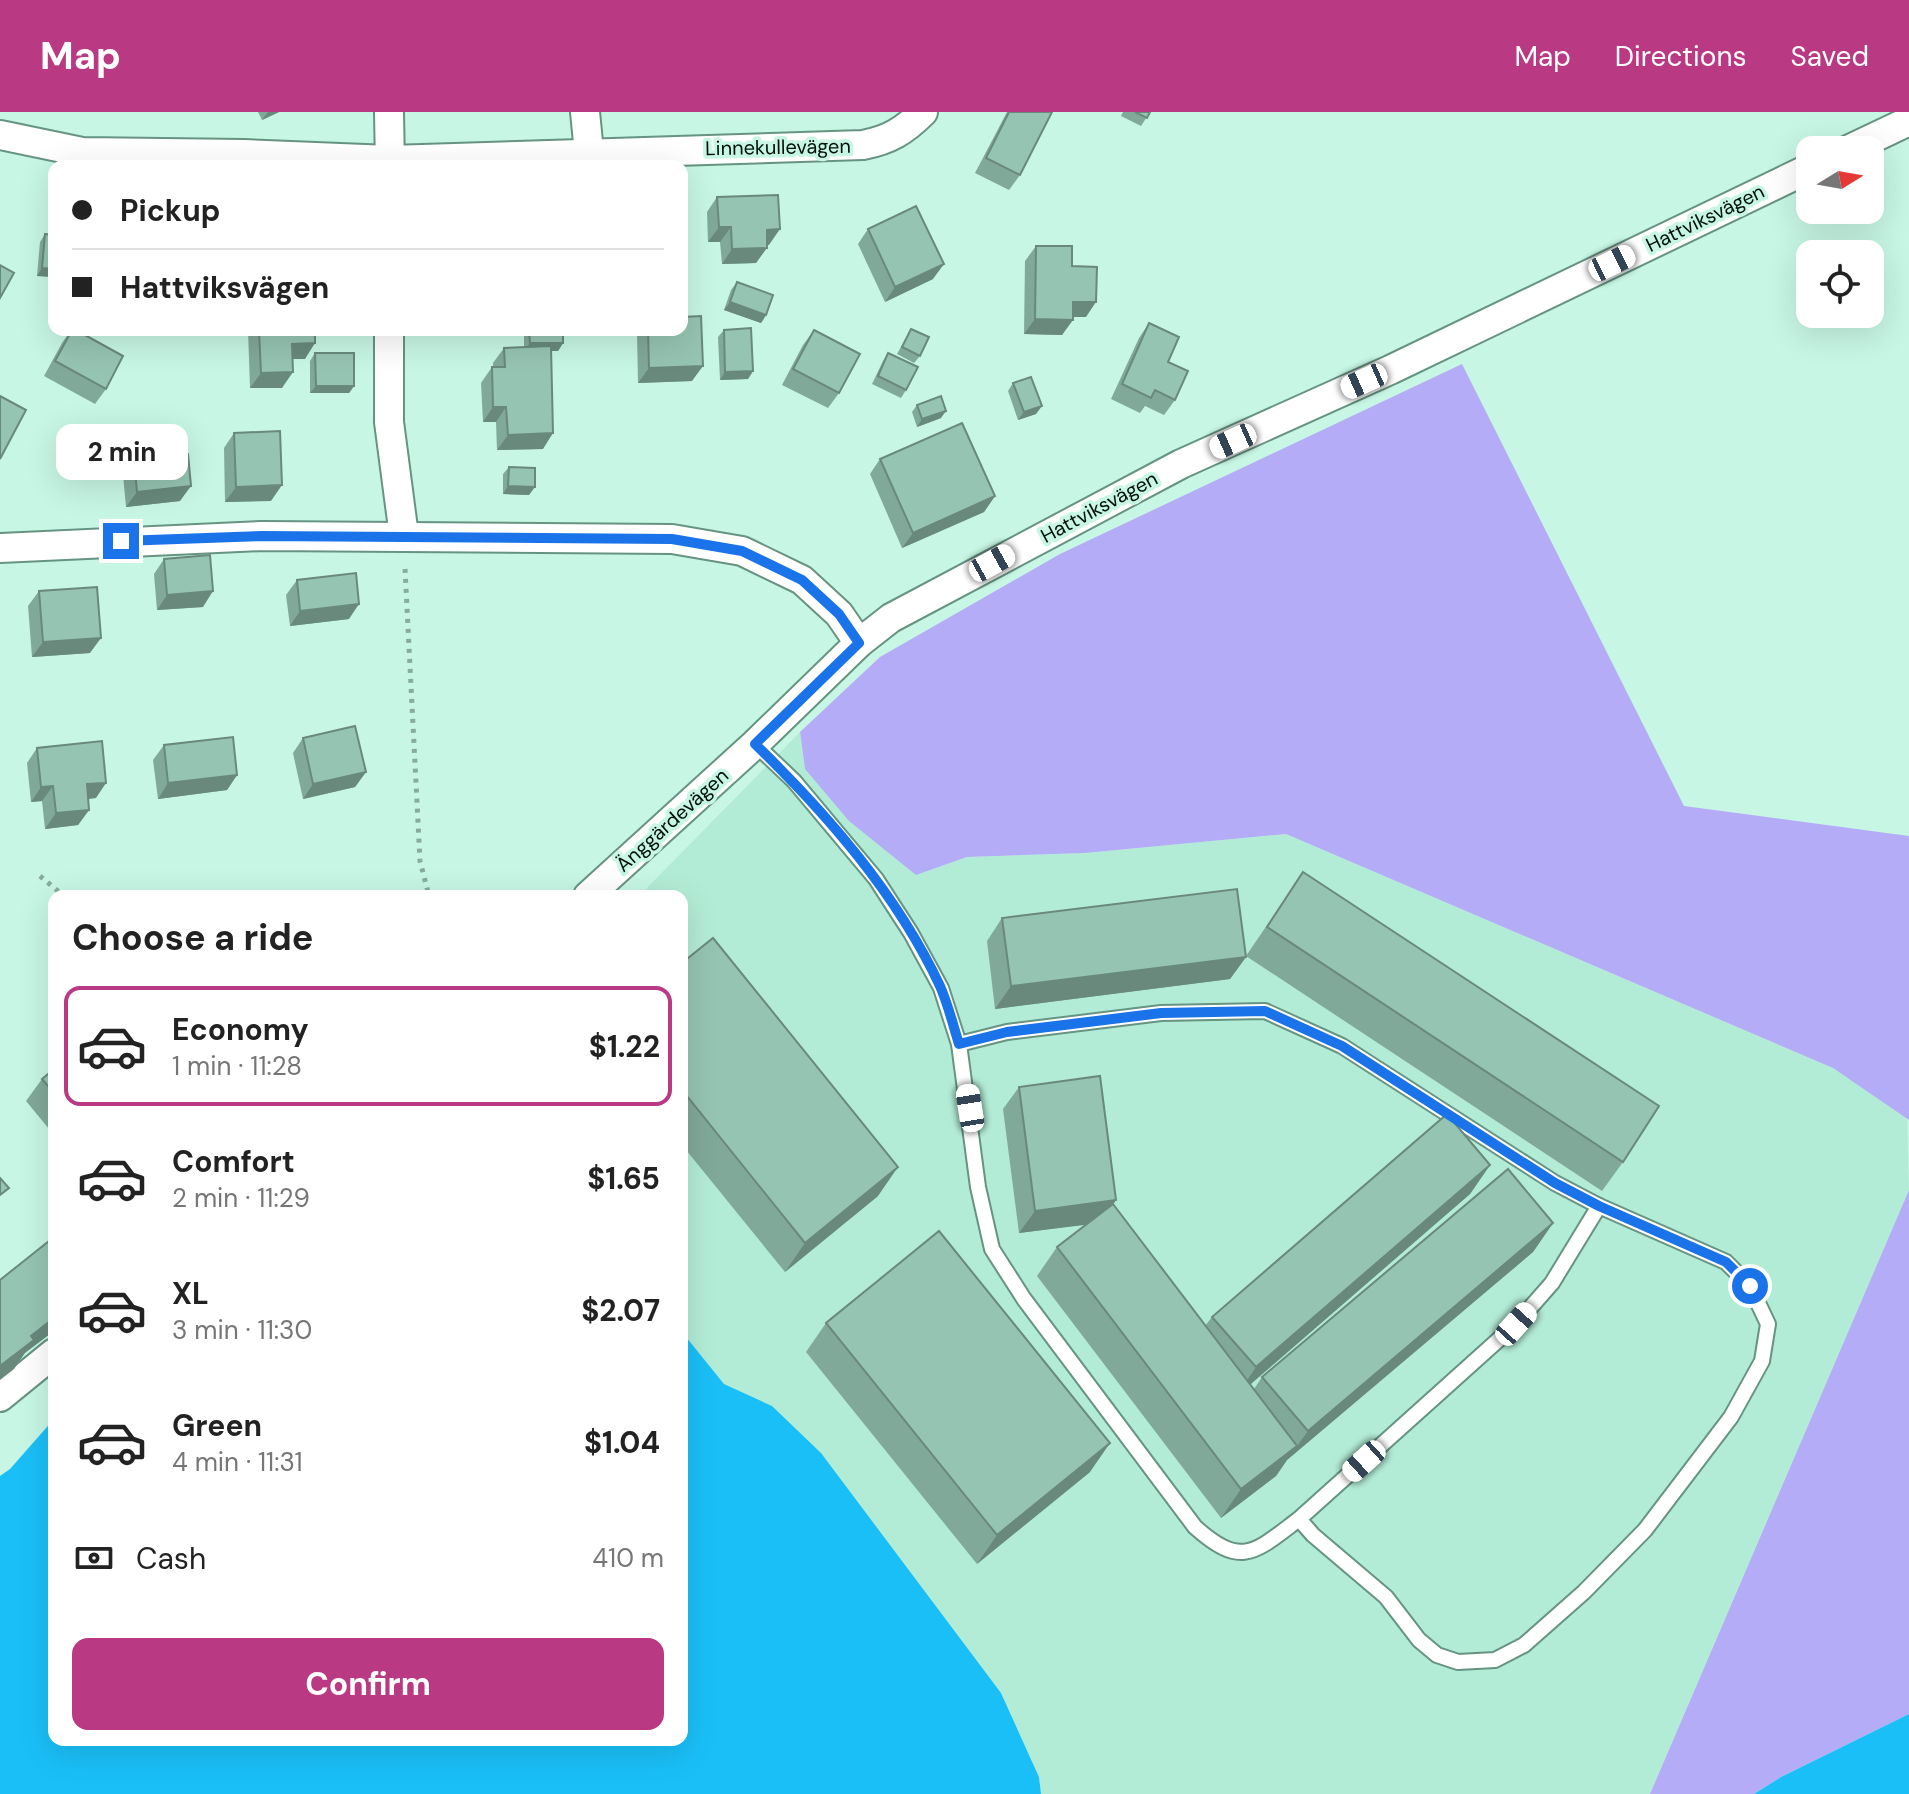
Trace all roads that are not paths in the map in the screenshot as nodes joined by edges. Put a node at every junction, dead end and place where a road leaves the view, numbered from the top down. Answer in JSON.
{"nodes":[{"id":1,"x":389,"y":112,"type":"edge"},
{"id":2,"x":585,"y":112,"type":"edge"},
{"id":3,"x":923,"y":112,"type":"edge"},
{"id":4,"x":1909,"y":121,"type":"edge"},
{"id":5,"x":0,"y":135,"type":"edge"},
{"id":6,"x":1877,"y":136,"type":"edge"},
{"id":7,"x":589,"y":152,"type":"junction"},
{"id":8,"x":341,"y":160,"type":"edge"},
{"id":9,"x":390,"y":160,"type":"edge"},
{"id":10,"x":444,"y":160,"type":"edge"},
{"id":11,"x":1796,"y":175,"type":"edge"},
{"id":12,"x":389,"y":336,"type":"edge"},
{"id":13,"x":404,"y":536,"type":"junction"},
{"id":14,"x":0,"y":548,"type":"edge"},
{"id":15,"x":859,"y":643,"type":"junction"},
{"id":16,"x":755,"y":744,"type":"junction"},
{"id":17,"x":595,"y":890,"type":"edge"},
{"id":18,"x":959,"y":1044,"type":"junction"},
{"id":19,"x":1599,"y":1206,"type":"junction"},
{"id":20,"x":48,"y":1358,"type":"edge"},
{"id":21,"x":0,"y":1397,"type":"edge"},
{"id":22,"x":1299,"y":1519,"type":"junction"}],
"edges":[{"from":1,"to":9,"type":"street"},
{"from":2,"to":7,"type":"street"},
{"from":3,"to":7,"type":"street","name":"Linnekullevägen"},
{"from":4,"to":6,"type":"street"},
{"from":5,"to":8,"type":"street","name":"Linnekullevägen"},
{"from":7,"to":10,"type":"street","name":"Linnekullevägen"},
{"from":11,"to":15,"type":"street","name":"Hattviksvägen"},
{"from":12,"to":13,"type":"street"},
{"from":13,"to":14,"type":"street"},
{"from":13,"to":15,"type":"street"},
{"from":15,"to":16,"type":"street","name":"Änggärdevägen"},
{"from":16,"to":17,"type":"street","name":"Änggärdevägen"},
{"from":16,"to":18,"type":"lane"},
{"from":18,"to":19,"type":"lane"},
{"from":18,"to":22,"type":"lane"},
{"from":19,"to":22,"type":"lane"},
{"from":19,"to":22,"type":"lane"},
{"from":20,"to":21,"type":"street"}]}
